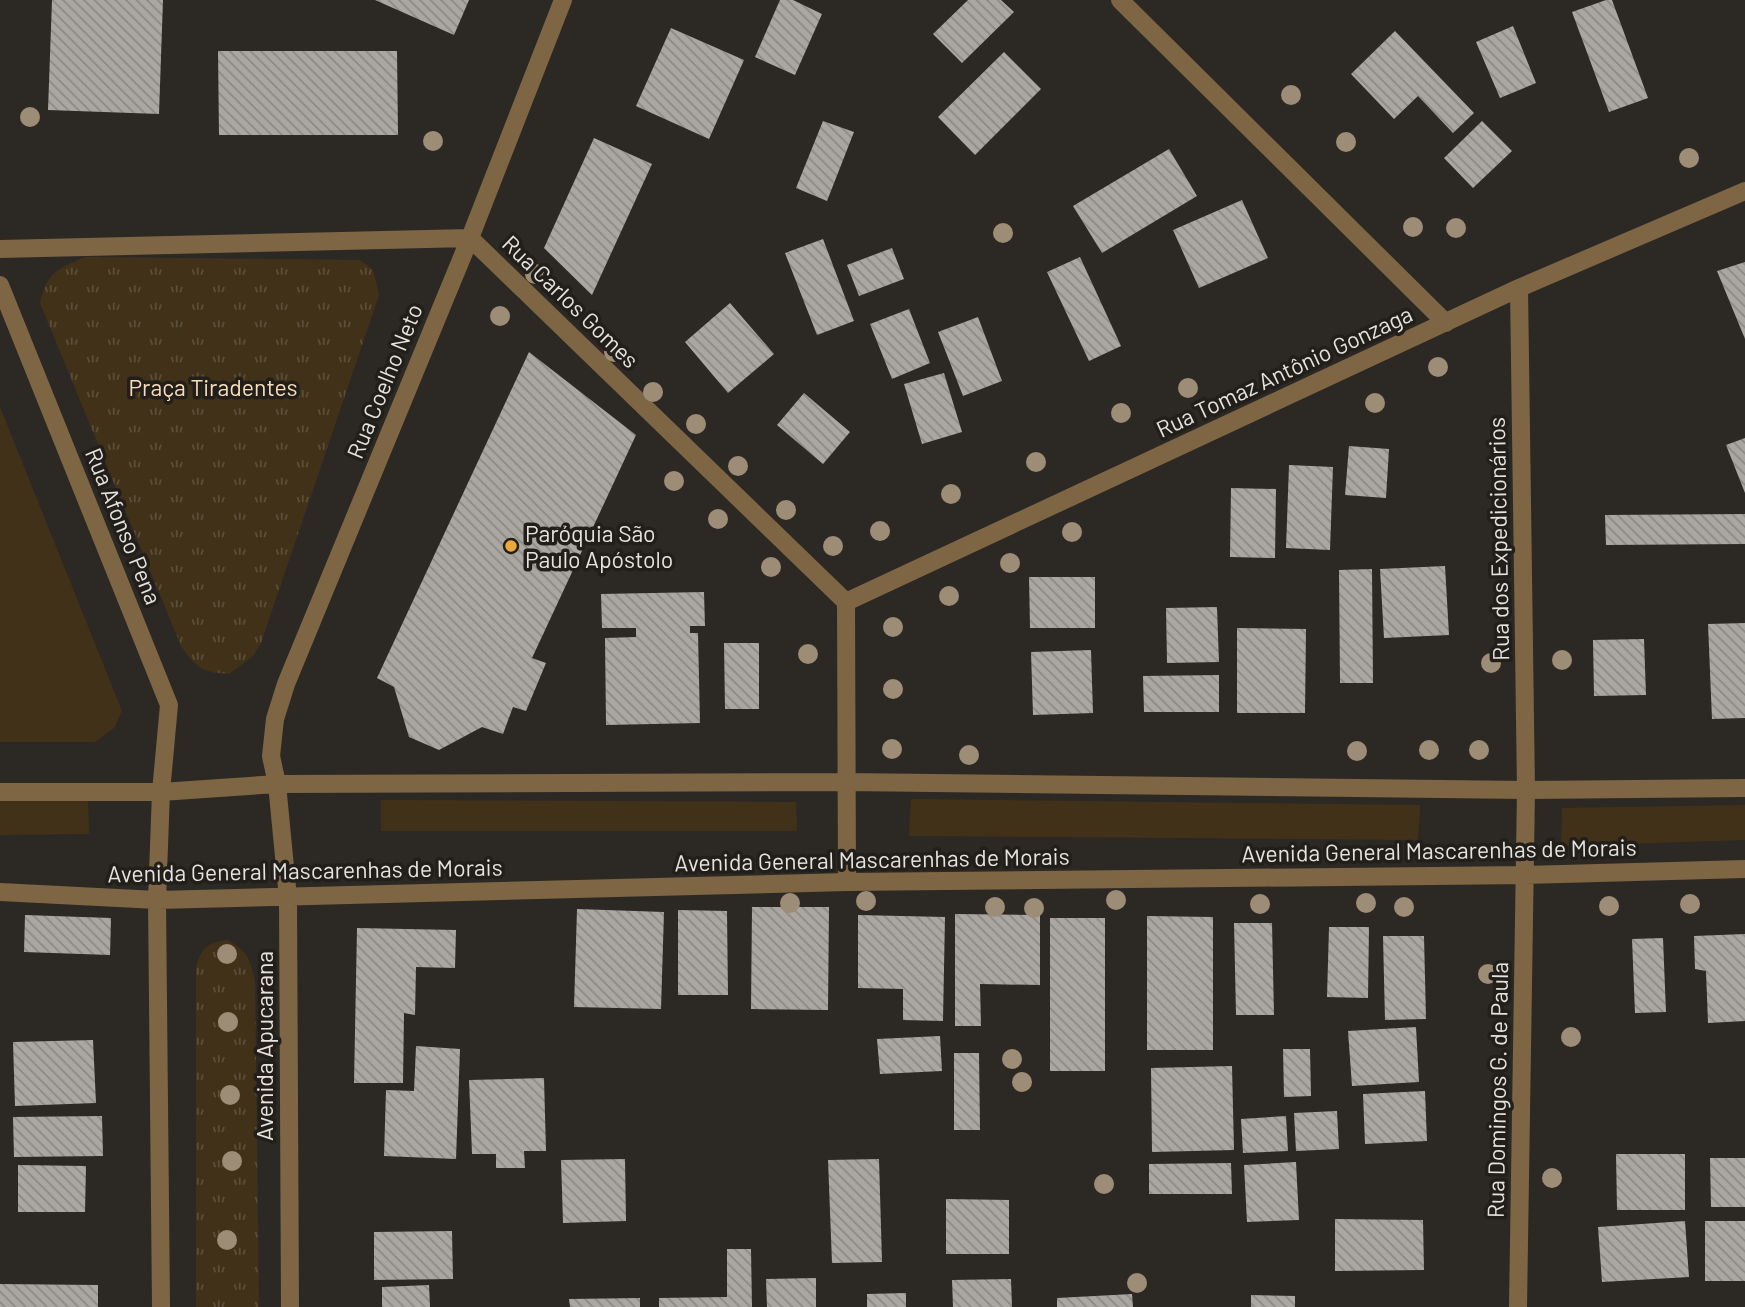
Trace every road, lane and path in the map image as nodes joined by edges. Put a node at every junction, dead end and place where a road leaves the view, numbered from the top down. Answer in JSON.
{"nodes":[{"id":1,"x":563,"y":0,"type":"edge"},
{"id":2,"x":1120,"y":0,"type":"edge"},
{"id":3,"x":1745,"y":191,"type":"edge"},
{"id":4,"x":470,"y":238,"type":"junction"},
{"id":5,"x":0,"y":249,"type":"edge"},
{"id":6,"x":0,"y":285,"type":"edge"},
{"id":7,"x":1519,"y":288,"type":"junction"},
{"id":8,"x":1446,"y":323,"type":"junction"},
{"id":9,"x":846,"y":602,"type":"junction"},
{"id":10,"x":847,"y":782,"type":"junction"},
{"id":11,"x":277,"y":784,"type":"junction"},
{"id":12,"x":1745,"y":788,"type":"edge"},
{"id":13,"x":1526,"y":790,"type":"junction"},
{"id":14,"x":0,"y":792,"type":"edge"},
{"id":15,"x":161,"y":792,"type":"junction"},
{"id":16,"x":1745,"y":869,"type":"edge"},
{"id":17,"x":1525,"y":875,"type":"junction"},
{"id":18,"x":847,"y":882,"type":"junction"},
{"id":19,"x":0,"y":892,"type":"edge"},
{"id":20,"x":288,"y":898,"type":"junction"},
{"id":21,"x":157,"y":900,"type":"junction"},
{"id":22,"x":161,"y":1307,"type":"edge"},
{"id":23,"x":290,"y":1307,"type":"edge"},
{"id":24,"x":1518,"y":1307,"type":"edge"}],
"edges":[{"from":1,"to":4,"type":"street","name":"Rua Coelho Neto"},
{"from":2,"to":8,"type":"street"},
{"from":3,"to":7,"type":"street","name":"Rua Tomaz Antônio Gonzaga"},
{"from":4,"to":5,"type":"street","name":"Rua Carlos Gomes"},
{"from":4,"to":9,"type":"street","name":"Rua Carlos Gomes"},
{"from":4,"to":11,"type":"street","name":"Rua Coelho Neto"},
{"from":6,"to":15,"type":"street","name":"Rua Afonso Pena"},
{"from":7,"to":8,"type":"street","name":"Rua Tomaz Antônio Gonzaga"},
{"from":7,"to":13,"type":"street","name":"Rua dos Expedicionários"},
{"from":8,"to":9,"type":"street","name":"Rua Tomaz Antônio Gonzaga"},
{"from":9,"to":10,"type":"street"},
{"from":10,"to":11,"type":"street"},
{"from":10,"to":13,"type":"street"},
{"from":10,"to":18,"type":"street"},
{"from":11,"to":15,"type":"street"},
{"from":11,"to":20,"type":"street","name":"Avenida Apucarana"},
{"from":12,"to":13,"type":"street"},
{"from":13,"to":17,"type":"street","name":"Rua dos Expedicionários"},
{"from":14,"to":15,"type":"street"},
{"from":15,"to":21,"type":"street"},
{"from":16,"to":17,"type":"street","name":"Avenida General Mascarenhas de Morais"},
{"from":17,"to":18,"type":"street","name":"Avenida General Mascarenhas de Morais"},
{"from":17,"to":24,"type":"street","name":"Rua Domingos G. de Paula"},
{"from":18,"to":20,"type":"street","name":"Avenida General Mascarenhas de Morais"},
{"from":19,"to":21,"type":"street","name":"Avenida General Mascarenhas de Morais"},
{"from":20,"to":21,"type":"street","name":"Avenida General Mascarenhas de Morais"},
{"from":20,"to":23,"type":"street","name":"Avenida Apucarana"},
{"from":21,"to":22,"type":"street"}]}
